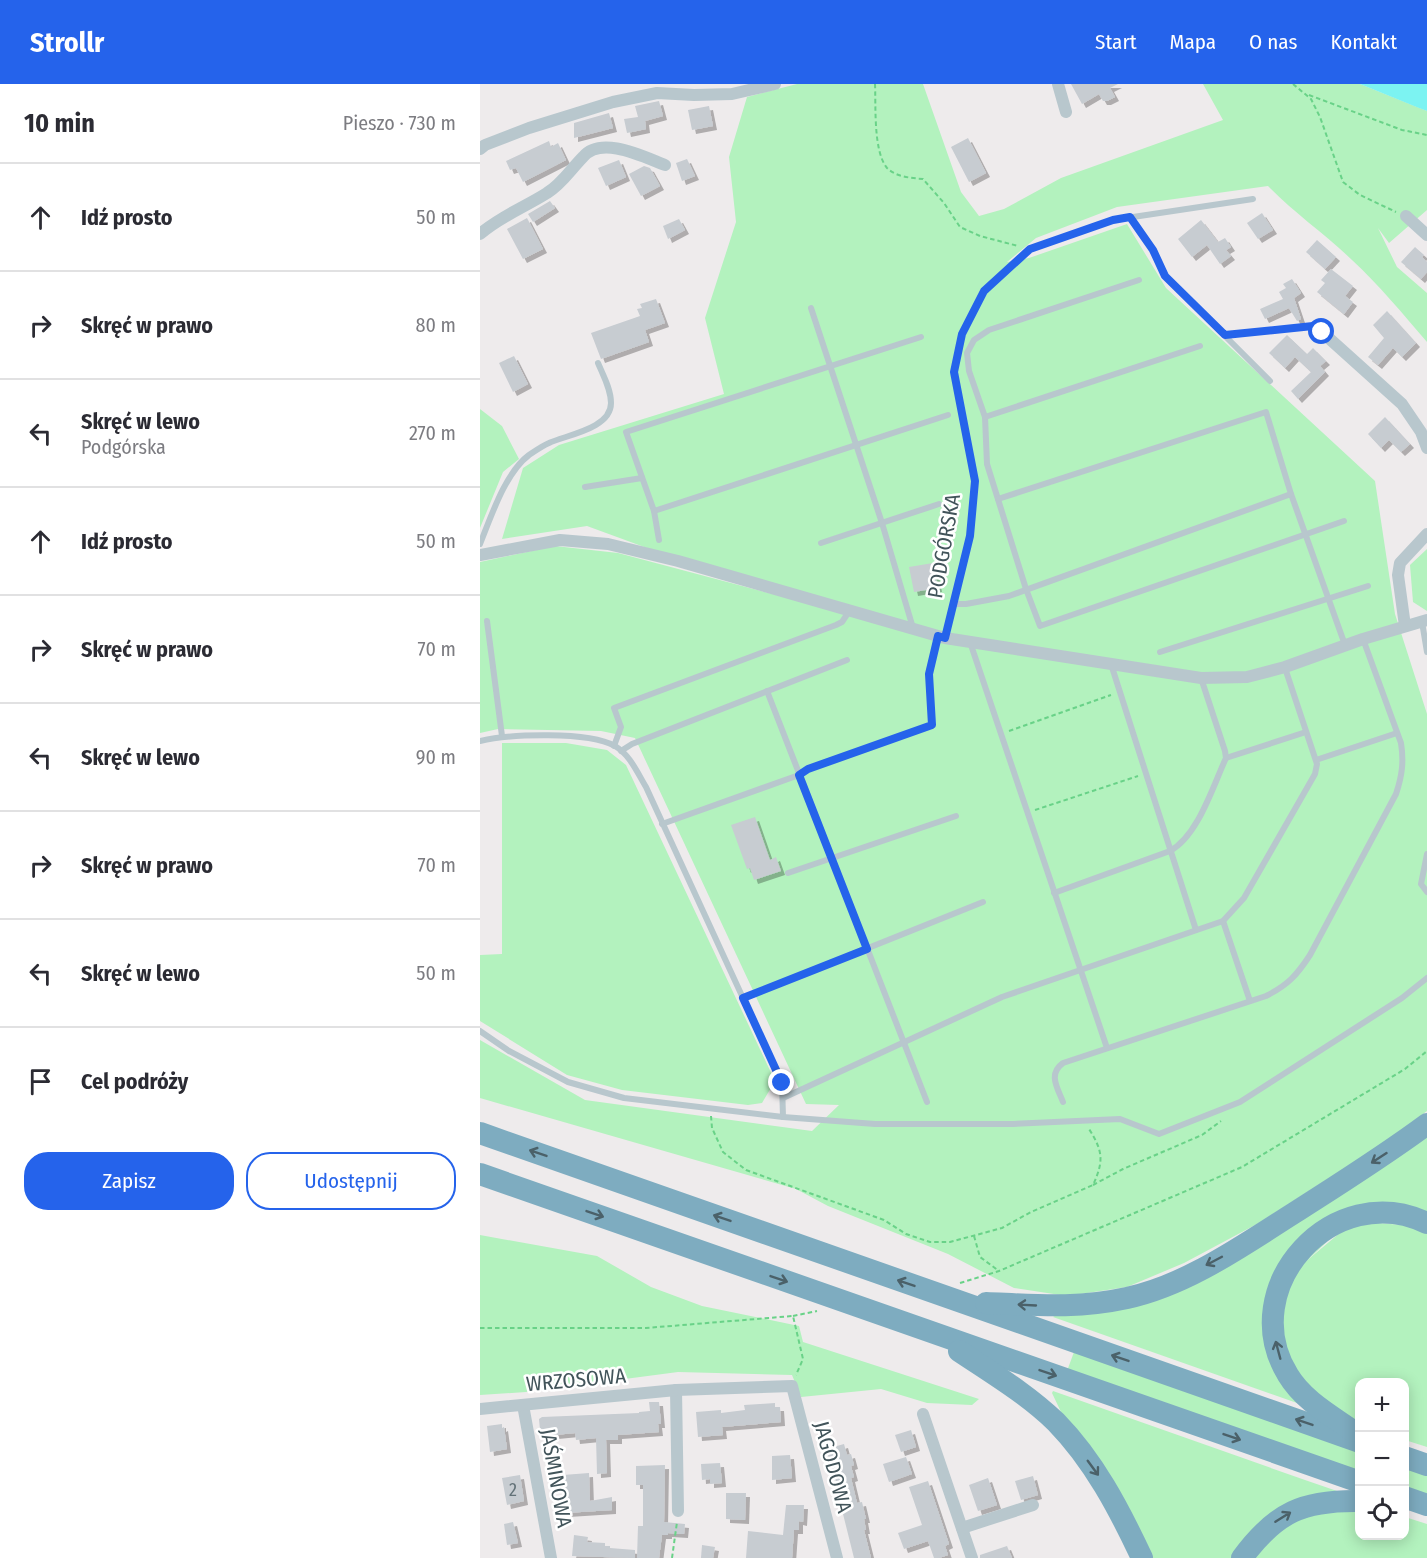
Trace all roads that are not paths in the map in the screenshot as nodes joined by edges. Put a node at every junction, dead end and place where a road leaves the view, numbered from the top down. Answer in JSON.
{"nodes":[{"id":1,"x":775,"y":84,"type":"edge"},
{"id":2,"x":1058,"y":84,"type":"edge"},
{"id":3,"x":1066,"y":112,"type":"dead end"},
{"id":4,"x":480,"y":149,"type":"edge"},
{"id":5,"x":665,"y":165,"type":"dead end"},
{"id":6,"x":1253,"y":199,"type":"dead end"},
{"id":7,"x":1406,"y":216,"type":"road end"},
{"id":8,"x":1130,"y":217,"type":"junction"},
{"id":9,"x":480,"y":234,"type":"edge"},
{"id":10,"x":1427,"y":235,"type":"edge"},
{"id":11,"x":1139,"y":280,"type":"dead end"},
{"id":12,"x":811,"y":308,"type":"dead end"},
{"id":13,"x":1322,"y":332,"type":"road end"},
{"id":14,"x":921,"y":337,"type":"dead end"},
{"id":15,"x":1200,"y":346,"type":"dead end"},
{"id":16,"x":598,"y":363,"type":"dead end"},
{"id":17,"x":830,"y":366,"type":"junction"},
{"id":18,"x":1270,"y":381,"type":"dead end"},
{"id":19,"x":948,"y":415,"type":"dead end"},
{"id":20,"x":986,"y":417,"type":"junction"},
{"id":21,"x":856,"y":445,"type":"junction"},
{"id":22,"x":1427,"y":448,"type":"edge"},
{"id":23,"x":642,"y":478,"type":"junction"},
{"id":24,"x":585,"y":487,"type":"dead end"},
{"id":25,"x":1291,"y":494,"type":"junction"},
{"id":26,"x":998,"y":499,"type":"junction"},
{"id":27,"x":939,"y":504,"type":"dead end"},
{"id":28,"x":654,"y":511,"type":"junction"},
{"id":29,"x":1344,"y":521,"type":"dead end"},
{"id":30,"x":882,"y":523,"type":"junction"},
{"id":31,"x":1305,"y":534,"type":"junction"},
{"id":32,"x":1427,"y":534,"type":"edge"},
{"id":33,"x":659,"y":540,"type":"dead end"},
{"id":34,"x":821,"y":543,"type":"dead end"},
{"id":35,"x":480,"y":544,"type":"edge"},
{"id":36,"x":480,"y":555,"type":"edge"},
{"id":37,"x":1368,"y":586,"type":"dead end"},
{"id":38,"x":1026,"y":589,"type":"junction"},
{"id":39,"x":1329,"y":598,"type":"junction"},
{"id":40,"x":953,"y":604,"type":"junction"},
{"id":41,"x":850,"y":610,"type":"junction"},
{"id":42,"x":487,"y":621,"type":"dead end"},
{"id":43,"x":1424,"y":621,"type":"edge"},
{"id":44,"x":1405,"y":626,"type":"junction"},
{"id":45,"x":913,"y":628,"type":"junction"},
{"id":46,"x":942,"y":637,"type":"junction"},
{"id":47,"x":1364,"y":639,"type":"junction"},
{"id":48,"x":970,"y":642,"type":"junction"},
{"id":49,"x":1346,"y":645,"type":"junction"},
{"id":50,"x":1427,"y":651,"type":"edge"},
{"id":51,"x":1160,"y":652,"type":"dead end"},
{"id":52,"x":847,"y":660,"type":"dead end"},
{"id":53,"x":1111,"y":664,"type":"junction"},
{"id":54,"x":1285,"y":667,"type":"junction"},
{"id":55,"x":1201,"y":678,"type":"junction"},
{"id":56,"x":767,"y":691,"type":"junction"},
{"id":57,"x":1306,"y":732,"type":"junction"},
{"id":58,"x":1397,"y":733,"type":"junction"},
{"id":59,"x":502,"y":736,"type":"junction"},
{"id":60,"x":480,"y":741,"type":"edge"},
{"id":61,"x":614,"y":746,"type":"junction"},
{"id":62,"x":621,"y":751,"type":"junction"},
{"id":63,"x":1226,"y":758,"type":"junction"},
{"id":64,"x":1316,"y":760,"type":"junction"},
{"id":65,"x":799,"y":775,"type":"junction"},
{"id":66,"x":956,"y":816,"type":"dead end"},
{"id":67,"x":662,"y":824,"type":"junction"},
{"id":68,"x":1170,"y":851,"type":"junction"},
{"id":69,"x":1427,"y":854,"type":"edge"},
{"id":70,"x":832,"y":858,"type":"junction"},
{"id":71,"x":788,"y":873,"type":"dead end"},
{"id":72,"x":1054,"y":892,"type":"junction"},
{"id":73,"x":1427,"y":892,"type":"edge"},
{"id":74,"x":983,"y":902,"type":"dead end"},
{"id":75,"x":1223,"y":921,"type":"junction"},
{"id":76,"x":1196,"y":930,"type":"junction"},
{"id":77,"x":867,"y":949,"type":"junction"},
{"id":78,"x":1080,"y":969,"type":"junction"},
{"id":79,"x":1427,"y":978,"type":"edge"},
{"id":80,"x":743,"y":998,"type":"junction"},
{"id":81,"x":1250,"y":1001,"type":"junction"},
{"id":82,"x":480,"y":1031,"type":"edge"},
{"id":83,"x":903,"y":1042,"type":"junction"},
{"id":84,"x":1107,"y":1048,"type":"junction"},
{"id":85,"x":783,"y":1098,"type":"junction"},
{"id":86,"x":927,"y":1102,"type":"dead end"},
{"id":87,"x":1063,"y":1102,"type":"dead end"},
{"id":88,"x":783,"y":1117,"type":"junction"},
{"id":89,"x":1427,"y":1124,"type":"edge"},
{"id":90,"x":480,"y":1133,"type":"edge"},
{"id":91,"x":480,"y":1174,"type":"edge"},
{"id":92,"x":1427,"y":1223,"type":"edge"},
{"id":93,"x":958,"y":1294,"type":"junction"},
{"id":94,"x":933,"y":1333,"type":"junction"},
{"id":95,"x":792,"y":1386,"type":"joint"},
{"id":96,"x":676,"y":1390,"type":"junction"},
{"id":97,"x":523,"y":1405,"type":"junction"},
{"id":98,"x":480,"y":1408,"type":"edge"},
{"id":99,"x":923,"y":1414,"type":"dead end"},
{"id":100,"x":1355,"y":1432,"type":"edge"},
{"id":101,"x":1355,"y":1441,"type":"edge"},
{"id":102,"x":1409,"y":1459,"type":"edge"},
{"id":103,"x":1427,"y":1465,"type":"edge"},
{"id":104,"x":1355,"y":1481,"type":"edge"},
{"id":105,"x":1409,"y":1499,"type":"edge"},
{"id":106,"x":1355,"y":1500,"type":"edge"},
{"id":107,"x":1033,"y":1505,"type":"dead end"},
{"id":108,"x":1409,"y":1506,"type":"edge"},
{"id":109,"x":1427,"y":1507,"type":"edge"},
{"id":110,"x":678,"y":1511,"type":"road end"},
{"id":111,"x":962,"y":1528,"type":"junction"},
{"id":112,"x":551,"y":1558,"type":"edge"},
{"id":113,"x":837,"y":1558,"type":"edge"},
{"id":114,"x":972,"y":1558,"type":"edge"},
{"id":115,"x":1142,"y":1558,"type":"edge"},
{"id":116,"x":1242,"y":1558,"type":"edge"}],
"edges":[{"from":1,"to":4,"type":"street"},
{"from":2,"to":3,"type":"street"},
{"from":5,"to":9,"type":"street"},
{"from":6,"to":8,"type":"lane","name":"PODGÓRSKA"},
{"from":7,"to":10,"type":"street"},
{"from":8,"to":18,"type":"lane"},
{"from":8,"to":40,"type":"lane","name":"PODGÓRSKA"},
{"from":11,"to":20,"type":"lane"},
{"from":12,"to":17,"type":"lane"},
{"from":13,"to":22,"type":"street"},
{"from":14,"to":17,"type":"lane"},
{"from":15,"to":20,"type":"lane"},
{"from":16,"to":35,"type":"lane"},
{"from":17,"to":21,"type":"lane"},
{"from":17,"to":23,"type":"lane"},
{"from":19,"to":21,"type":"lane"},
{"from":20,"to":26,"type":"lane"},
{"from":21,"to":28,"type":"lane"},
{"from":21,"to":30,"type":"lane"},
{"from":23,"to":24,"type":"lane"},
{"from":23,"to":28,"type":"lane"},
{"from":25,"to":26,"type":"lane"},
{"from":25,"to":31,"type":"lane"},
{"from":25,"to":38,"type":"lane"},
{"from":26,"to":38,"type":"lane"},
{"from":27,"to":30,"type":"lane"},
{"from":28,"to":33,"type":"lane"},
{"from":29,"to":31,"type":"lane"},
{"from":30,"to":34,"type":"lane"},
{"from":30,"to":45,"type":"lane"},
{"from":31,"to":38,"type":"lane"},
{"from":31,"to":39,"type":"lane"},
{"from":32,"to":44,"type":"street"},
{"from":36,"to":41,"type":"street"},
{"from":37,"to":39,"type":"lane"},
{"from":38,"to":40,"type":"lane"},
{"from":39,"to":49,"type":"lane"},
{"from":39,"to":51,"type":"lane"},
{"from":40,"to":46,"type":"lane","name":"PODGÓRSKA"},
{"from":41,"to":45,"type":"street"},
{"from":41,"to":61,"type":"lane"},
{"from":42,"to":59,"type":"lane"},
{"from":43,"to":44,"type":"street"},
{"from":43,"to":50,"type":"lane"},
{"from":44,"to":47,"type":"street"},
{"from":45,"to":46,"type":"street"},
{"from":46,"to":48,"type":"street"},
{"from":46,"to":65,"type":"lane","name":"PODGÓRSKA"},
{"from":47,"to":49,"type":"street"},
{"from":47,"to":58,"type":"lane"},
{"from":48,"to":53,"type":"street"},
{"from":48,"to":72,"type":"lane"},
{"from":49,"to":54,"type":"street"},
{"from":52,"to":56,"type":"lane"},
{"from":53,"to":55,"type":"street"},
{"from":53,"to":68,"type":"lane"},
{"from":54,"to":55,"type":"street"},
{"from":54,"to":57,"type":"lane"},
{"from":55,"to":63,"type":"lane"},
{"from":56,"to":62,"type":"lane"},
{"from":56,"to":65,"type":"lane"},
{"from":57,"to":63,"type":"lane"},
{"from":57,"to":64,"type":"lane"},
{"from":58,"to":64,"type":"lane"},
{"from":58,"to":81,"type":"lane"},
{"from":59,"to":60,"type":"lane"},
{"from":59,"to":61,"type":"lane"},
{"from":61,"to":62,"type":"lane"},
{"from":62,"to":67,"type":"lane"},
{"from":63,"to":68,"type":"lane"},
{"from":64,"to":75,"type":"lane"},
{"from":65,"to":67,"type":"lane"},
{"from":65,"to":70,"type":"lane"},
{"from":66,"to":70,"type":"lane"},
{"from":67,"to":80,"type":"lane"},
{"from":68,"to":72,"type":"lane"},
{"from":68,"to":76,"type":"lane"},
{"from":69,"to":73,"type":"lane"},
{"from":70,"to":71,"type":"lane"},
{"from":70,"to":77,"type":"lane"},
{"from":72,"to":78,"type":"lane"},
{"from":74,"to":77,"type":"lane"},
{"from":75,"to":76,"type":"lane"},
{"from":75,"to":81,"type":"lane"},
{"from":76,"to":78,"type":"lane"},
{"from":77,"to":80,"type":"lane"},
{"from":77,"to":83,"type":"lane"},
{"from":78,"to":83,"type":"lane"},
{"from":78,"to":84,"type":"lane"},
{"from":79,"to":88,"type":"lane"},
{"from":80,"to":85,"type":"lane"},
{"from":81,"to":84,"type":"lane"},
{"from":82,"to":88,"type":"lane"},
{"from":83,"to":85,"type":"lane"},
{"from":83,"to":86,"type":"lane"},
{"from":84,"to":87,"type":"lane"},
{"from":85,"to":88,"type":"lane"},
{"from":89,"to":93,"type":"highway","one_way":true},
{"from":93,"to":90,"type":"highway","one_way":true},
{"from":91,"to":94,"type":"highway","one_way":true},
{"from":100,"to":92,"type":"highway","one_way":true},
{"from":101,"to":93,"type":"highway","one_way":true},
{"from":94,"to":104,"type":"highway","one_way":true},
{"from":94,"to":115,"type":"highway","one_way":true},
{"from":95,"to":96,"type":"street","name":"WRZOSOWA"},
{"from":95,"to":113,"type":"street","name":"JAGODOWA"},
{"from":96,"to":97,"type":"street","name":"WRZOSOWA"},
{"from":96,"to":110,"type":"street"},
{"from":97,"to":98,"type":"street","name":"WRZOSOWA"},
{"from":97,"to":112,"type":"street","name":"JAŚMINOWA"},
{"from":99,"to":111,"type":"street"},
{"from":102,"to":103,"type":"highway"},
{"from":105,"to":109,"type":"highway"},
{"from":116,"to":106,"type":"highway","one_way":true},
{"from":107,"to":111,"type":"street"},
{"from":108,"to":109,"type":"highway"},
{"from":111,"to":114,"type":"street"}]}
